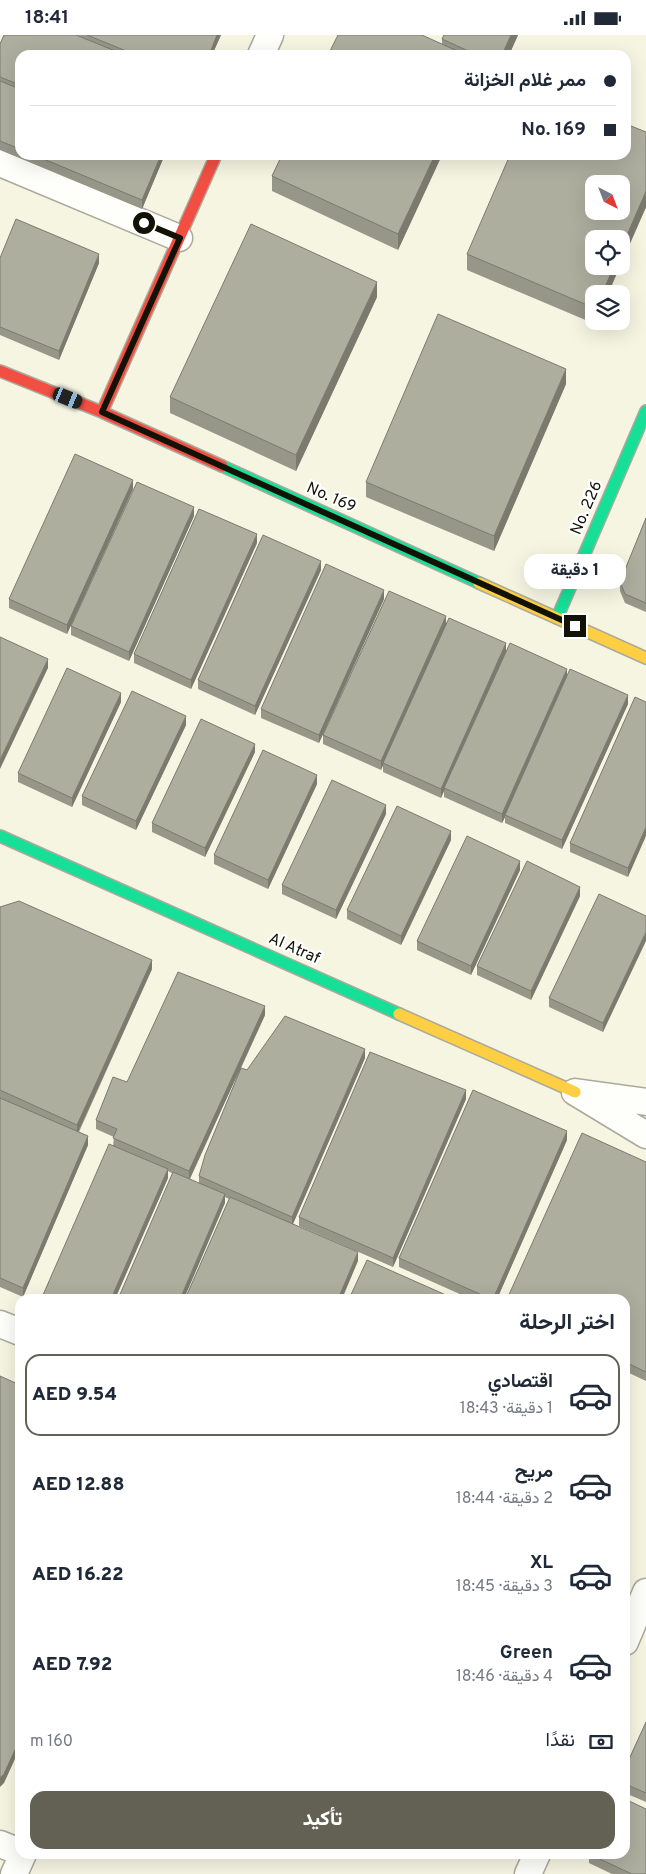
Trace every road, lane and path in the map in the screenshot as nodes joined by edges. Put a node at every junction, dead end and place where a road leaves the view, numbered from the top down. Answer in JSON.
{"nodes":[{"id":1,"x":270,"y":35,"type":"edge"},
{"id":2,"x":263,"y":50,"type":"edge"},
{"id":3,"x":214,"y":160,"type":"edge"},
{"id":4,"x":0,"y":163,"type":"edge"},
{"id":5,"x":180,"y":238,"type":"junction"},
{"id":6,"x":0,"y":371,"type":"edge"},
{"id":7,"x":646,"y":411,"type":"edge"},
{"id":8,"x":102,"y":412,"type":"junction"},
{"id":9,"x":557,"y":618,"type":"junction"},
{"id":10,"x":646,"y":658,"type":"edge"},
{"id":11,"x":1,"y":839,"type":"edge"},
{"id":12,"x":575,"y":1092,"type":"junction"},
{"id":13,"x":646,"y":1102,"type":"edge"},
{"id":14,"x":646,"y":1135,"type":"edge"},
{"id":15,"x":0,"y":1324,"type":"edge"},
{"id":16,"x":15,"y":1330,"type":"edge"},
{"id":17,"x":638,"y":1595,"type":"edge"},
{"id":18,"x":630,"y":1624,"type":"edge"},
{"id":19,"x":0,"y":1844,"type":"edge"},
{"id":20,"x":15,"y":1850,"type":"edge"},
{"id":21,"x":20,"y":1859,"type":"edge"},
{"id":22,"x":535,"y":1859,"type":"edge"},
{"id":23,"x":14,"y":1874,"type":"edge"},
{"id":24,"x":528,"y":1874,"type":"edge"}],
"edges":[{"from":1,"to":2,"type":"street"},
{"from":3,"to":5,"type":"street"},
{"from":4,"to":5,"type":"street"},
{"from":5,"to":8,"type":"street"},
{"from":6,"to":8,"type":"street","name":"No. 169"},
{"from":7,"to":9,"type":"street","name":"No. 226"},
{"from":8,"to":9,"type":"street","name":"No. 169"},
{"from":9,"to":10,"type":"street","name":"No. 169"},
{"from":11,"to":12,"type":"street","name":"Al Atraf"},
{"from":12,"to":13,"type":"street"},
{"from":12,"to":14,"type":"street"},
{"from":15,"to":16,"type":"street"},
{"from":17,"to":18,"type":"street"},
{"from":19,"to":20,"type":"street"},
{"from":21,"to":23,"type":"street"},
{"from":22,"to":24,"type":"street"}]}
